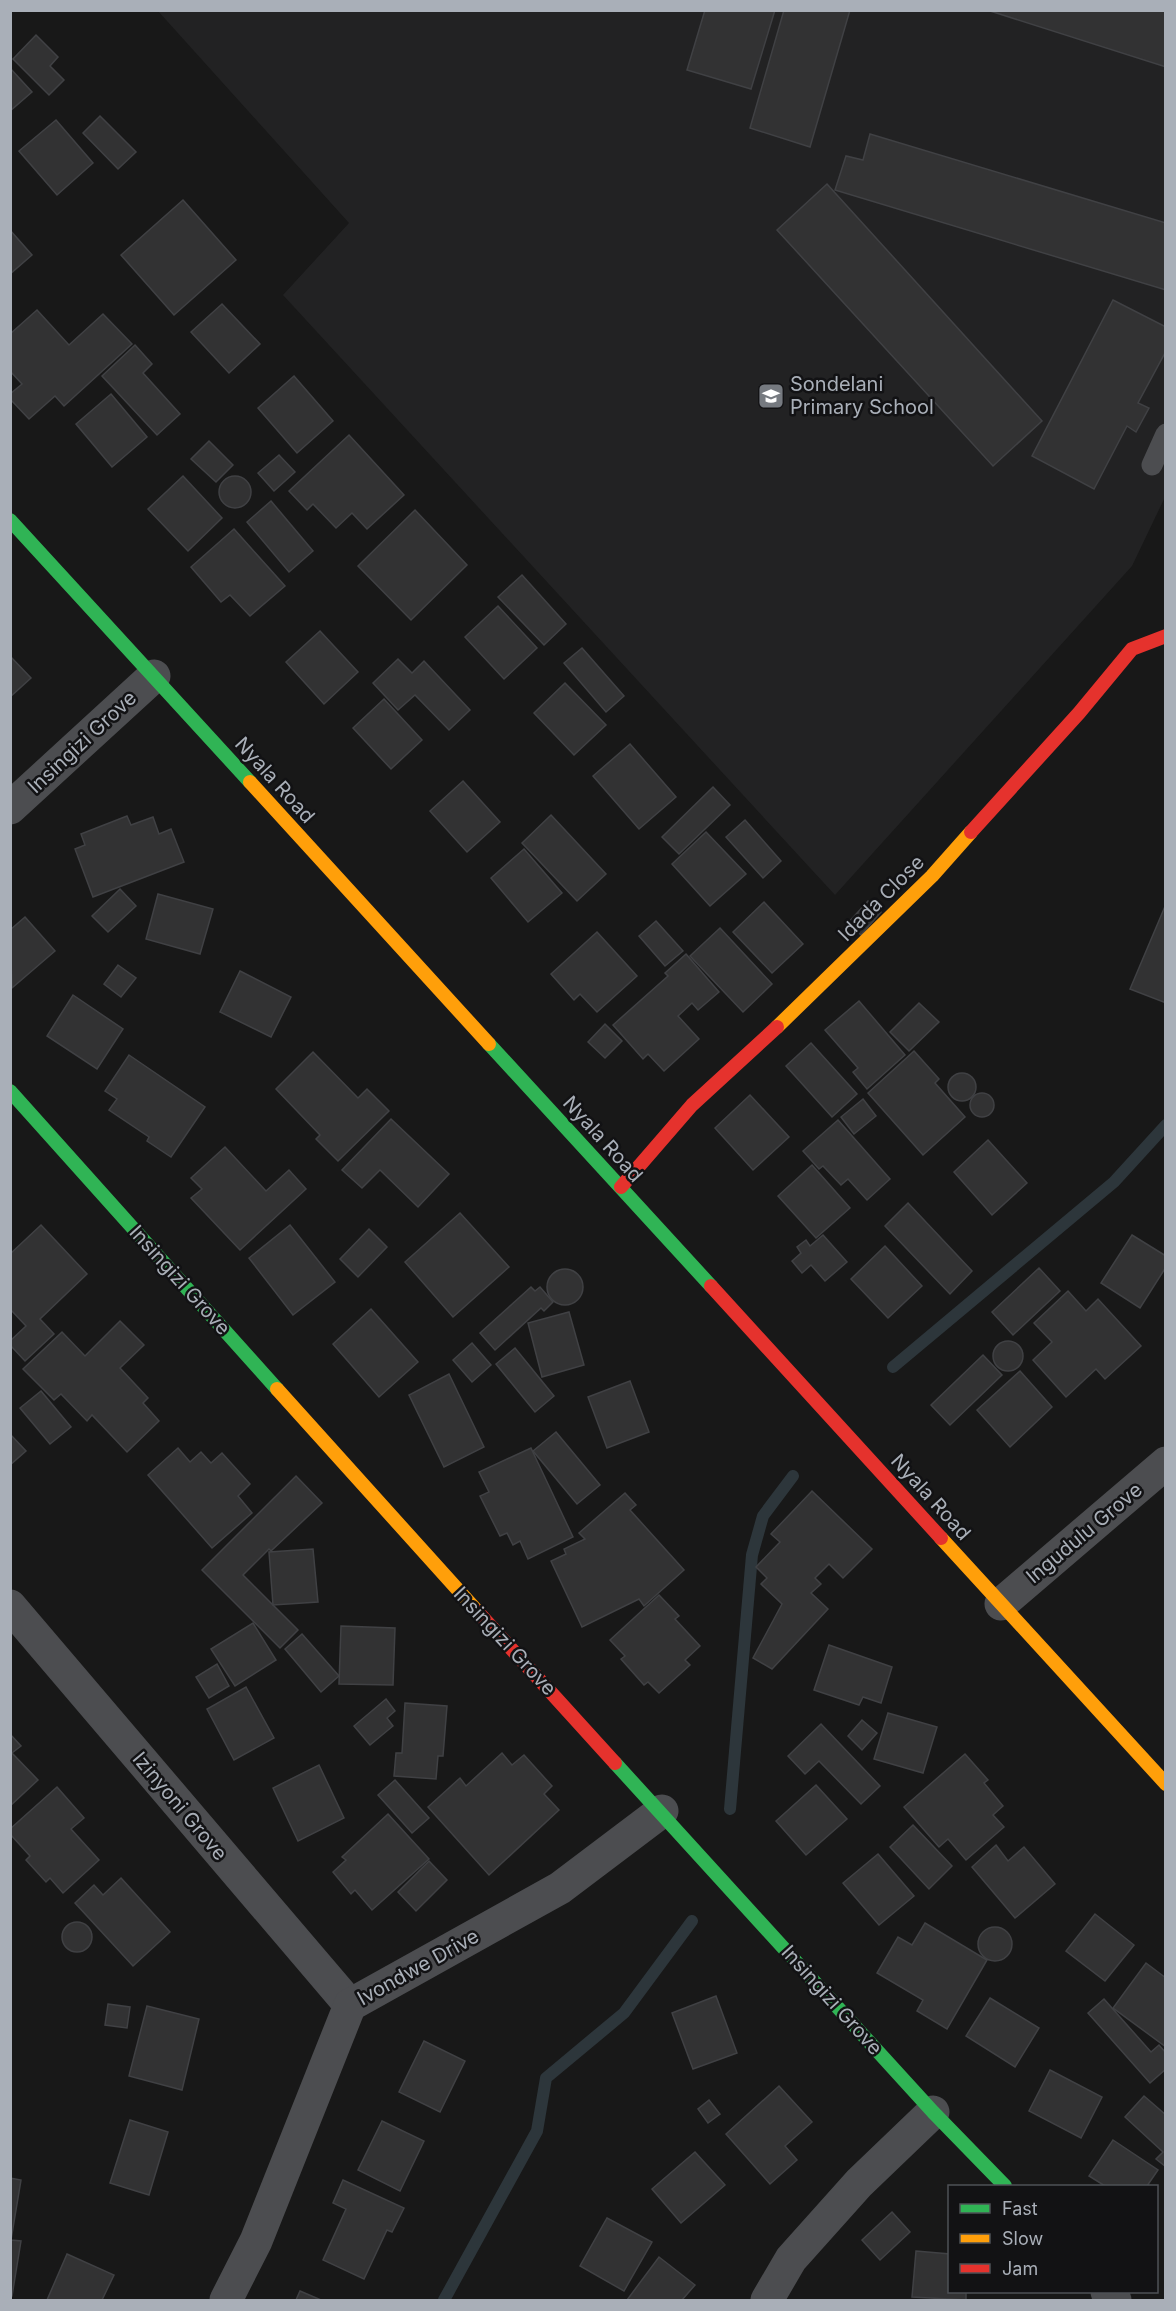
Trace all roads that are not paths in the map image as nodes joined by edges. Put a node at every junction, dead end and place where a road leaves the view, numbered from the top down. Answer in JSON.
{"nodes":[{"id":1,"x":1166,"y":434,"type":"edge"},
{"id":2,"x":1152,"y":465,"type":"dead end"},
{"id":3,"x":10,"y":520,"type":"edge"},
{"id":4,"x":1166,"y":636,"type":"edge"},
{"id":5,"x":154,"y":676,"type":"junction"},
{"id":6,"x":10,"y":808,"type":"edge"},
{"id":7,"x":10,"y":1090,"type":"edge"},
{"id":8,"x":621,"y":1187,"type":"junction"},
{"id":9,"x":1166,"y":1463,"type":"edge"},
{"id":10,"x":1001,"y":1604,"type":"junction"},
{"id":11,"x":10,"y":1606,"type":"edge"},
{"id":12,"x":1166,"y":1784,"type":"edge"},
{"id":13,"x":662,"y":1811,"type":"junction"},
{"id":14,"x":350,"y":2005,"type":"junction"},
{"id":15,"x":933,"y":2112,"type":"junction"},
{"id":16,"x":1003,"y":2185,"type":"edge"},
{"id":17,"x":226,"y":2301,"type":"edge"},
{"id":18,"x":767,"y":2301,"type":"edge"}],
"edges":[{"from":1,"to":2,"type":"lane"},
{"from":3,"to":5,"type":"street","name":"Nyala Road"},
{"from":4,"to":8,"type":"street","name":"Idada Close"},
{"from":5,"to":6,"type":"street","name":"Insingizi Grove"},
{"from":5,"to":8,"type":"street","name":"Nyala Road"},
{"from":7,"to":13,"type":"street","name":"Insingizi Grove"},
{"from":8,"to":10,"type":"street","name":"Nyala Road"},
{"from":9,"to":10,"type":"street","name":"Ingudulu Grove"},
{"from":10,"to":12,"type":"street","name":"Nyala Road"},
{"from":11,"to":14,"type":"street","name":"Izinyoni Grove"},
{"from":13,"to":14,"type":"street","name":"Ivondwe Drive"},
{"from":13,"to":15,"type":"street","name":"Insingizi Grove"},
{"from":14,"to":17,"type":"street","name":"Ivondwe Drive"},
{"from":15,"to":16,"type":"street","name":"Insingizi Grove"},
{"from":15,"to":18,"type":"street"}]}
